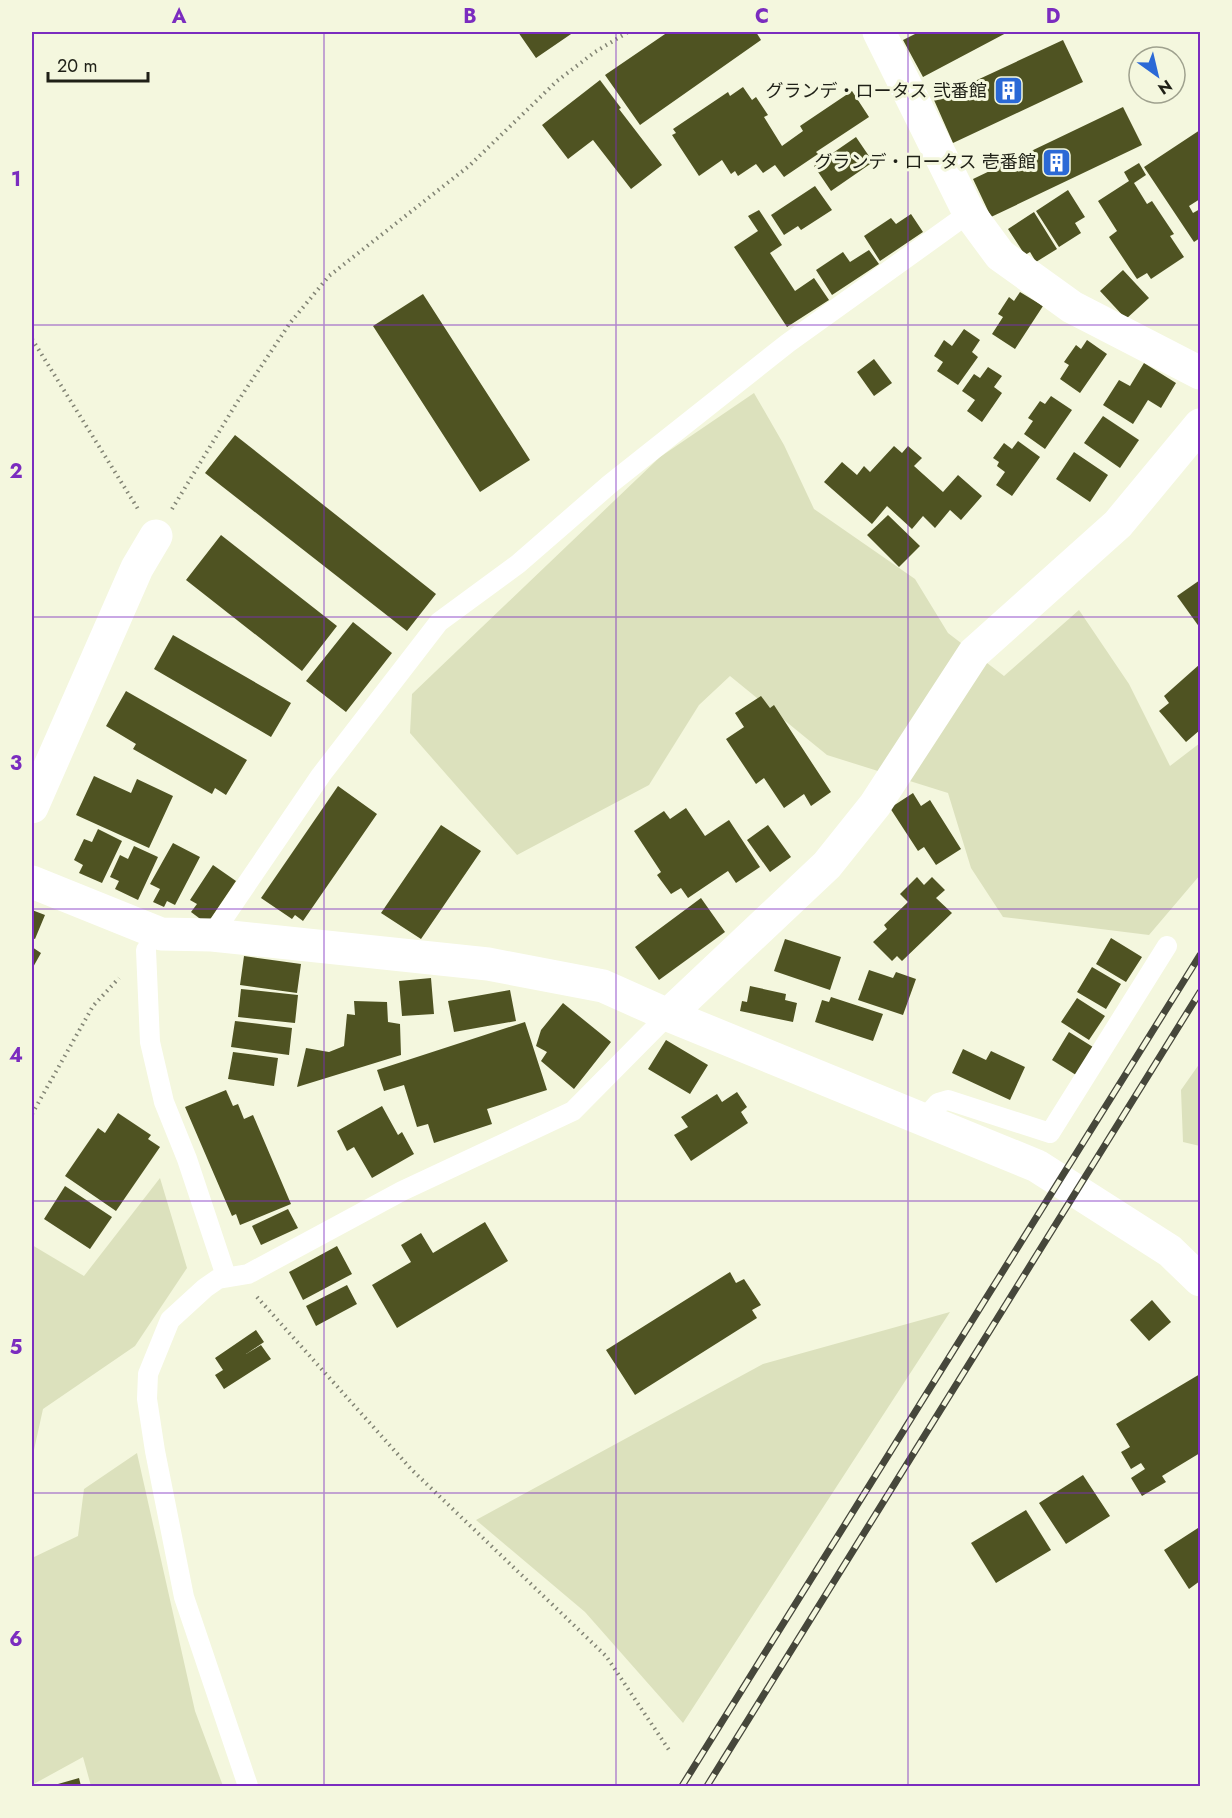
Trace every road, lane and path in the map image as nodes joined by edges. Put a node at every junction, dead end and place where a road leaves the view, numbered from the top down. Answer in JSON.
{"nodes":[{"id":1,"x":628,"y":32,"type":"edge"},
{"id":2,"x":879,"y":32,"type":"edge"},
{"id":3,"x":969,"y":213,"type":"junction"},
{"id":4,"x":32,"y":339,"type":"edge"},
{"id":5,"x":1200,"y":373,"type":"edge"},
{"id":6,"x":1200,"y":425,"type":"edge"},
{"id":7,"x":156,"y":536,"type":"junction"},
{"id":8,"x":32,"y":807,"type":"edge"},
{"id":9,"x":32,"y":882,"type":"edge"},
{"id":10,"x":212,"y":935,"type":"junction"},
{"id":11,"x":1167,"y":946,"type":"dead end"},
{"id":12,"x":146,"y":950,"type":"joint"},
{"id":13,"x":668,"y":1015,"type":"junction"},
{"id":14,"x":32,"y":1114,"type":"edge"},
{"id":15,"x":923,"y":1120,"type":"junction"},
{"id":16,"x":226,"y":1276,"type":"junction"},
{"id":17,"x":1200,"y":1280,"type":"edge"},
{"id":18,"x":669,"y":1750,"type":"dead end"},
{"id":19,"x":248,"y":1786,"type":"edge"}],
"edges":[{"from":1,"to":7,"type":"path"},
{"from":2,"to":3,"type":"street"},
{"from":3,"to":5,"type":"street"},
{"from":3,"to":10,"type":"lane"},
{"from":4,"to":7,"type":"path"},
{"from":6,"to":13,"type":"street"},
{"from":7,"to":8,"type":"street"},
{"from":9,"to":10,"type":"street"},
{"from":10,"to":13,"type":"street"},
{"from":11,"to":15,"type":"lane"},
{"from":12,"to":14,"type":"path"},
{"from":12,"to":16,"type":"lane"},
{"from":13,"to":15,"type":"street"},
{"from":13,"to":16,"type":"lane"},
{"from":15,"to":17,"type":"street"},
{"from":16,"to":18,"type":"path"},
{"from":16,"to":19,"type":"lane"}]}
